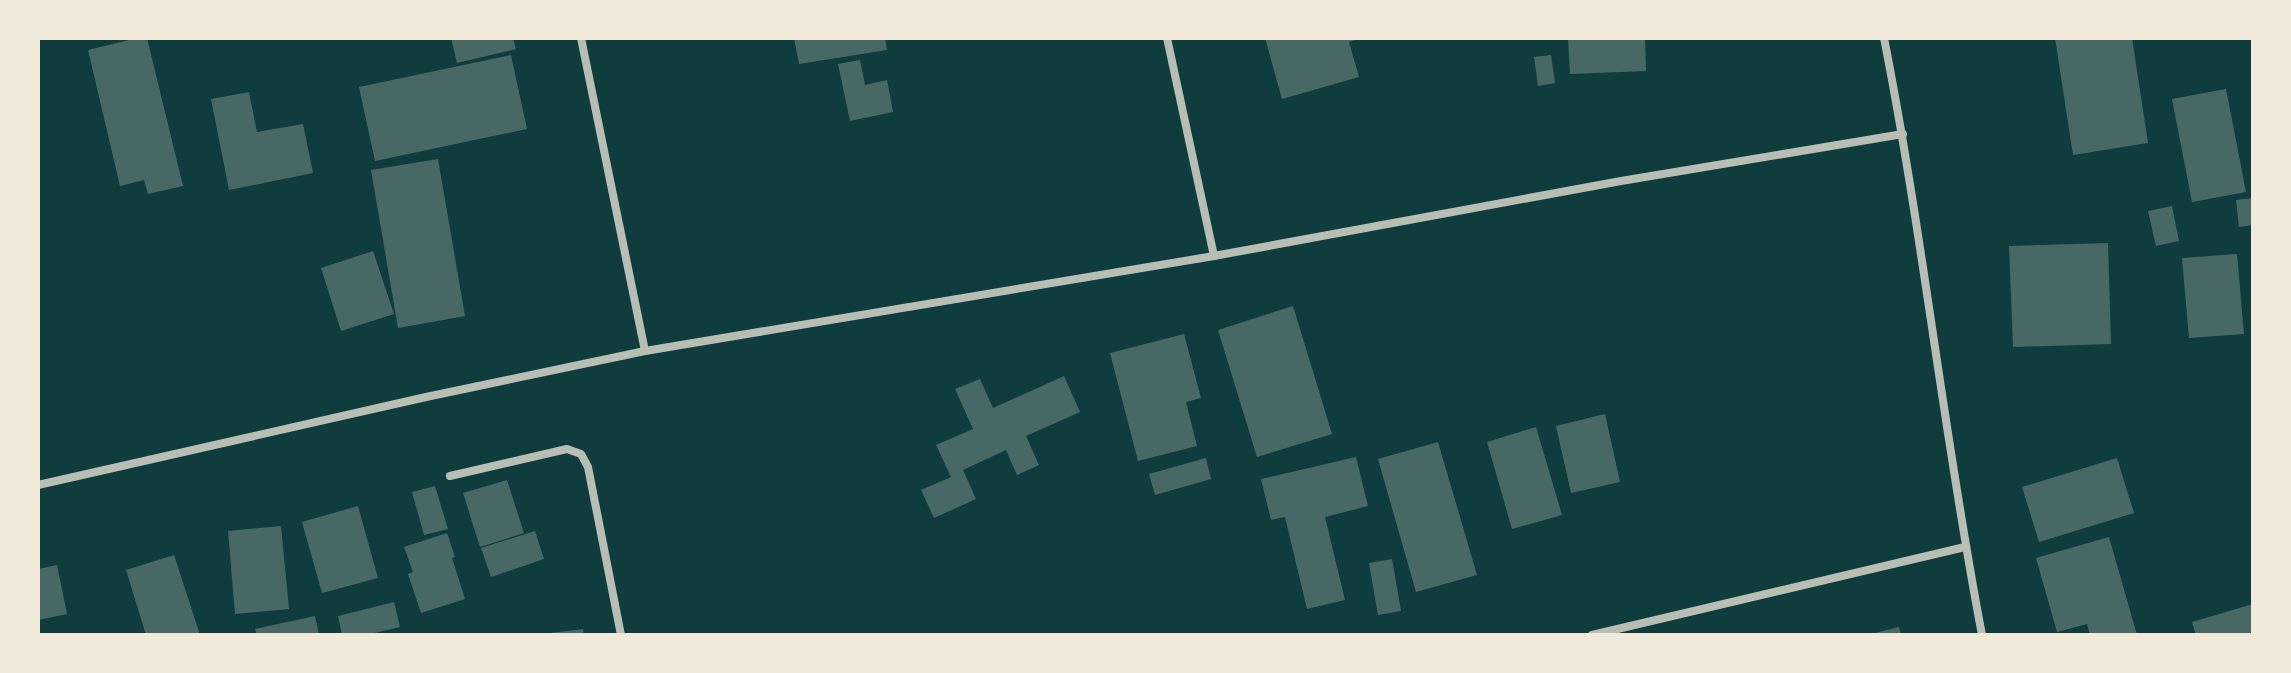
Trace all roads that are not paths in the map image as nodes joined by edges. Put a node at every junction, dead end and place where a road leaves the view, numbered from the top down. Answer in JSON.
{"nodes":[{"id":1,"x":581,"y":38,"type":"edge"},
{"id":2,"x":1167,"y":38,"type":"edge"},
{"id":3,"x":1884,"y":38,"type":"edge"},
{"id":4,"x":1903,"y":134,"type":"junction"},
{"id":5,"x":1214,"y":256,"type":"junction"},
{"id":6,"x":645,"y":351,"type":"junction"},
{"id":7,"x":450,"y":476,"type":"dead end"},
{"id":8,"x":38,"y":485,"type":"edge"},
{"id":9,"x":1965,"y":547,"type":"junction"},
{"id":10,"x":621,"y":635,"type":"edge"},
{"id":11,"x":1592,"y":635,"type":"edge"},
{"id":12,"x":1982,"y":635,"type":"edge"}],
"edges":[{"from":1,"to":6,"type":"street"},
{"from":2,"to":5,"type":"street"},
{"from":3,"to":4,"type":"street"},
{"from":4,"to":5,"type":"street"},
{"from":4,"to":9,"type":"street"},
{"from":5,"to":6,"type":"street"},
{"from":6,"to":8,"type":"street"},
{"from":7,"to":10,"type":"street"},
{"from":9,"to":11,"type":"street"},
{"from":9,"to":12,"type":"street"}]}
